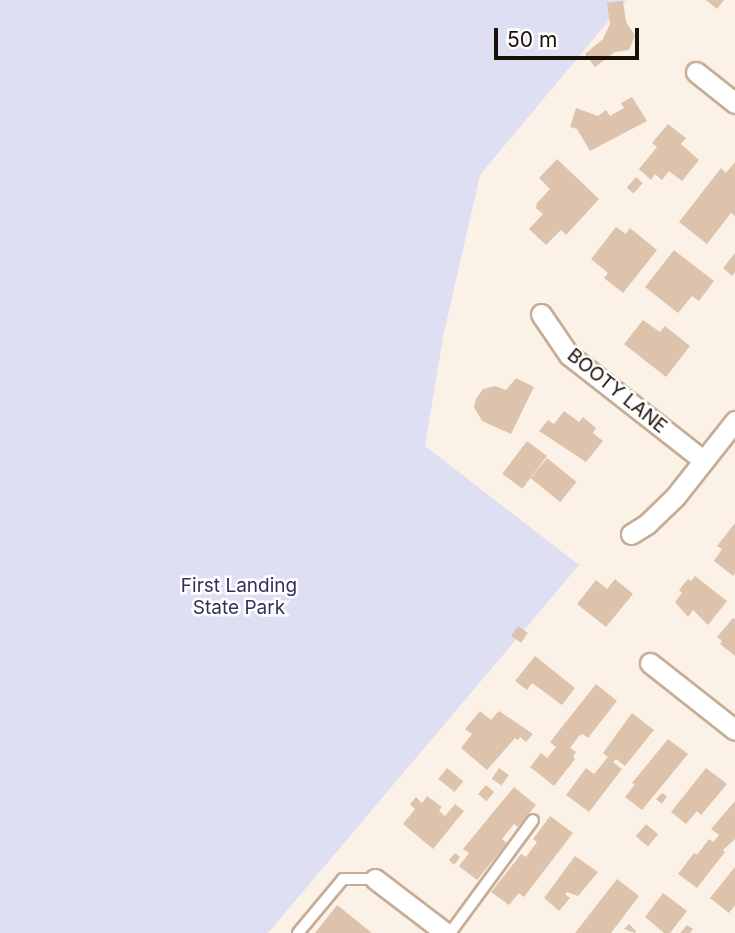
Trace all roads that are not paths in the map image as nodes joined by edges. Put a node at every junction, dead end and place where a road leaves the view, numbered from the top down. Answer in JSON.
{"nodes":[{"id":1,"x":696,"y":72,"type":"dead end"},
{"id":2,"x":735,"y":103,"type":"edge"},
{"id":3,"x":541,"y":314,"type":"dead end"},
{"id":4,"x":735,"y":421,"type":"edge"},
{"id":5,"x":703,"y":460,"type":"junction"},
{"id":6,"x":631,"y":534,"type":"dead end"},
{"id":7,"x":650,"y":663,"type":"dead end"},
{"id":8,"x":735,"y":730,"type":"edge"},
{"id":9,"x":533,"y":820,"type":"dead end"},
{"id":10,"x":375,"y":879,"type":"joint"},
{"id":11,"x":298,"y":933,"type":"edge"},
{"id":12,"x":448,"y":933,"type":"edge"}],
"edges":[{"from":1,"to":2,"type":"street"},
{"from":3,"to":5,"type":"street","name":"BOOTY LANE"},
{"from":4,"to":5,"type":"street"},
{"from":5,"to":6,"type":"street"},
{"from":7,"to":8,"type":"street"},
{"from":9,"to":12,"type":"lane"},
{"from":10,"to":11,"type":"lane"},
{"from":10,"to":12,"type":"street"}]}
